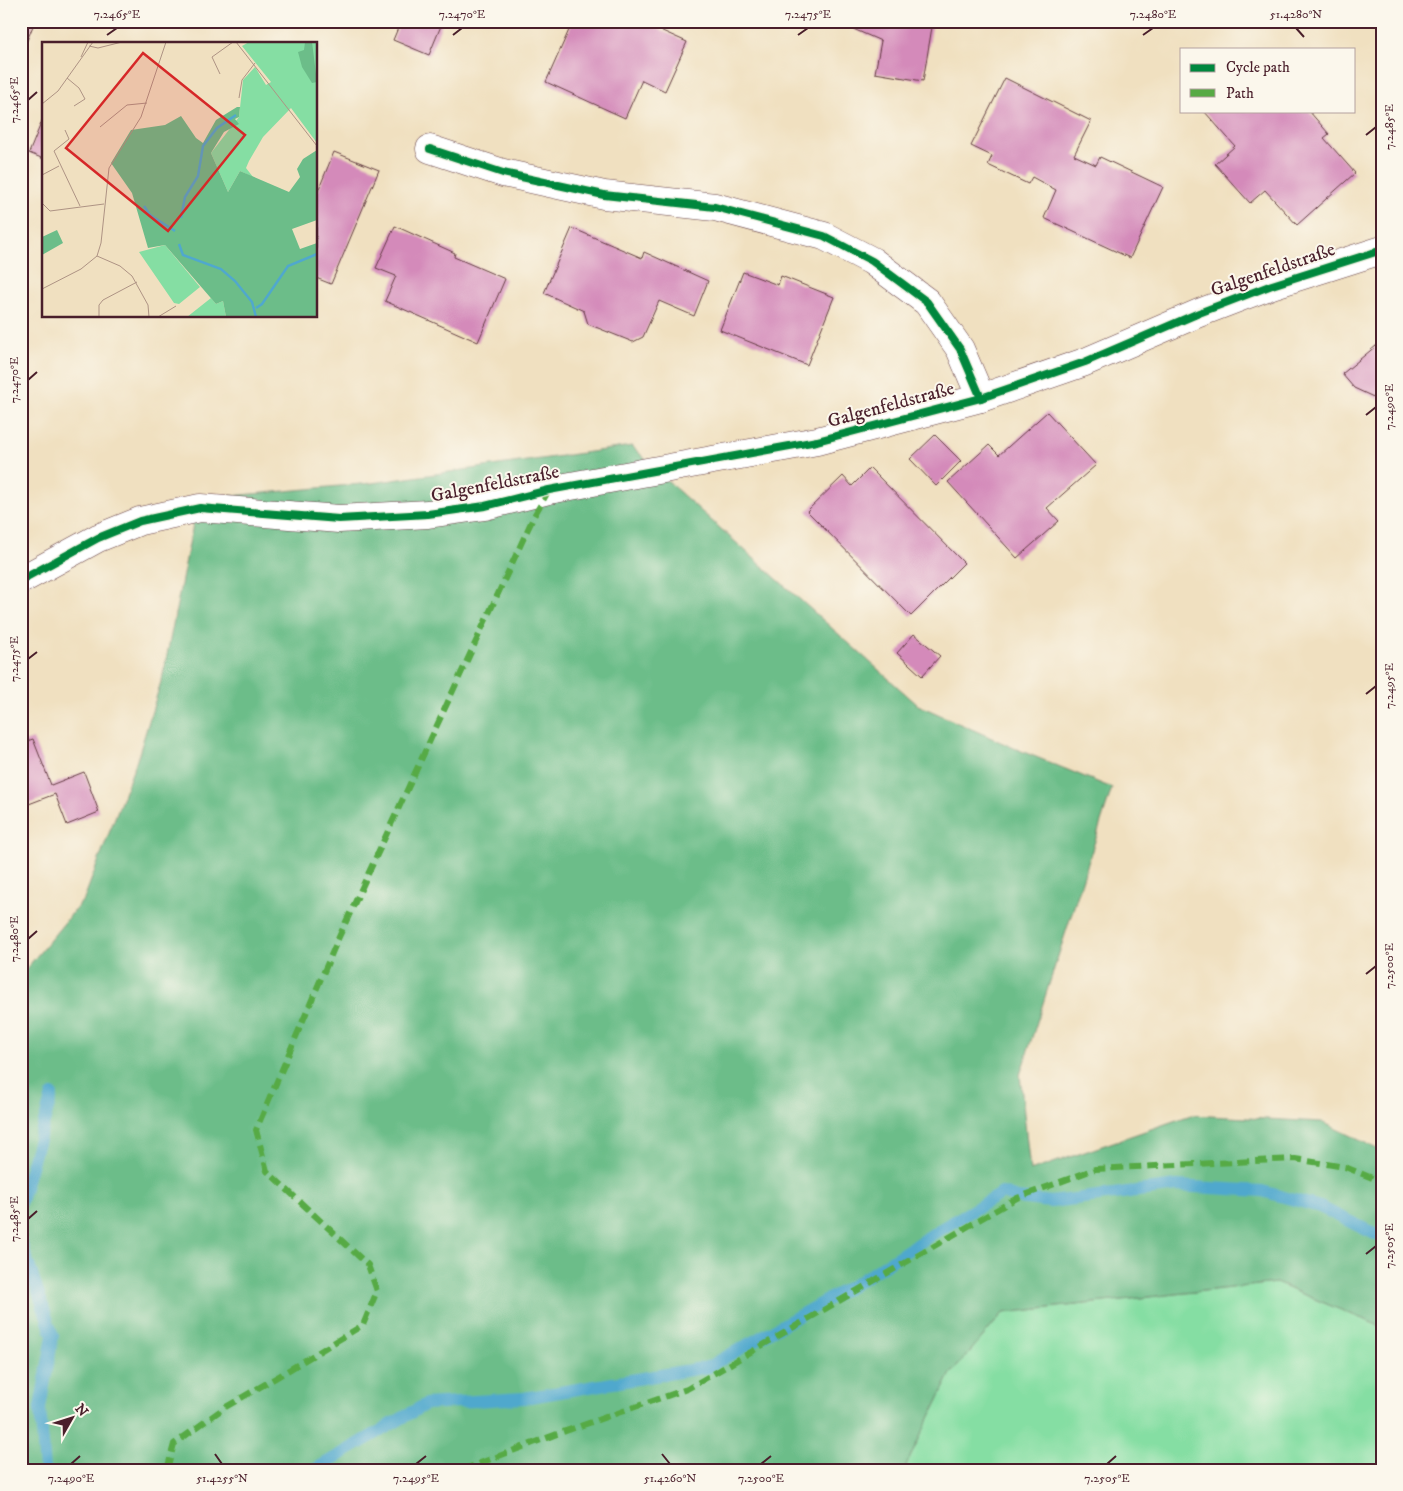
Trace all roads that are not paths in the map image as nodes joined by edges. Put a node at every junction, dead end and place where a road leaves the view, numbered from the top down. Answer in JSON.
{"nodes":[{"id":1,"x":430,"y":149,"type":"dead end"},
{"id":2,"x":1382,"y":250,"type":"edge"},
{"id":3,"x":981,"y":398,"type":"junction"},
{"id":4,"x":21,"y":580,"type":"edge"}],
"edges":[{"from":1,"to":3,"type":"street","name":"Galgenfeldstraße"},
{"from":2,"to":3,"type":"street","name":"Galgenfeldstraße"},
{"from":3,"to":4,"type":"street","name":"Galgenfeldstraße"}]}
